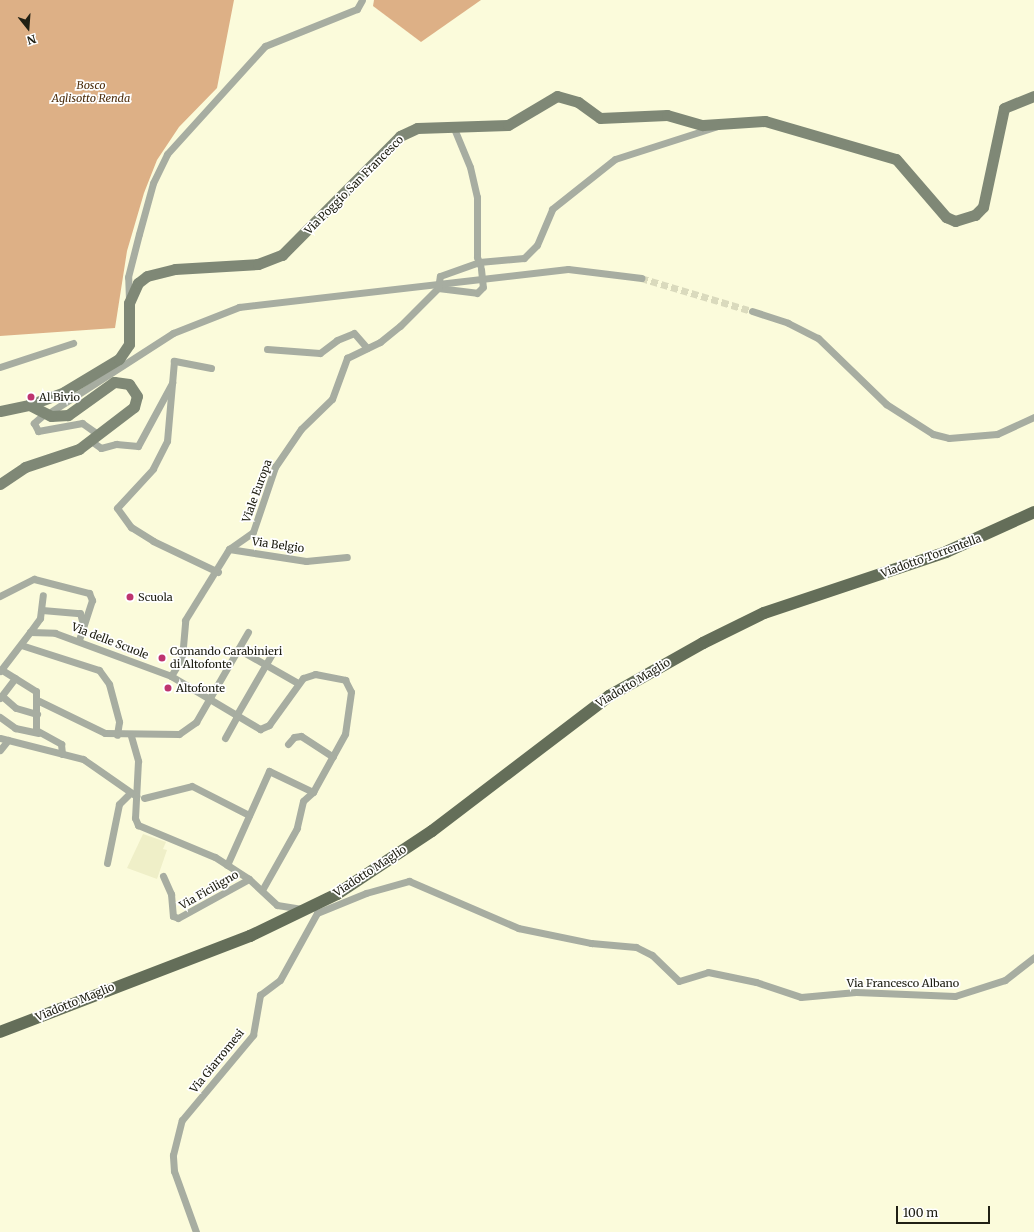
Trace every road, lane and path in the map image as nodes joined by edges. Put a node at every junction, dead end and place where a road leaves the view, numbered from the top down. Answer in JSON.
{"nodes":[{"id":1,"x":362,"y":0,"type":"edge"},
{"id":2,"x":1034,"y":96,"type":"edge"},
{"id":3,"x":720,"y":125,"type":"junction"},
{"id":4,"x":453,"y":126,"type":"junction"},
{"id":5,"x":480,"y":266,"type":"junction"},
{"id":6,"x":641,"y":278,"type":"tunnel mouth"},
{"id":7,"x":438,"y":285,"type":"junction"},
{"id":8,"x":129,"y":303,"type":"junction"},
{"id":9,"x":752,"y":311,"type":"tunnel mouth"},
{"id":10,"x":73,"y":343,"type":"dead end"},
{"id":11,"x":367,"y":348,"type":"junction"},
{"id":12,"x":267,"y":349,"type":"dead end"},
{"id":13,"x":2,"y":364,"type":"edge"},
{"id":14,"x":211,"y":368,"type":"dead end"},
{"id":15,"x":172,"y":383,"type":"junction"},
{"id":16,"x":29,"y":406,"type":"junction"},
{"id":17,"x":0,"y":410,"type":"edge"},
{"id":18,"x":52,"y":412,"type":"dead end"},
{"id":19,"x":42,"y":416,"type":"dead end"},
{"id":20,"x":1034,"y":417,"type":"edge"},
{"id":21,"x":95,"y":438,"type":"junction"},
{"id":22,"x":0,"y":484,"type":"edge"},
{"id":23,"x":1034,"y":512,"type":"edge"},
{"id":24,"x":229,"y":549,"type":"junction"},
{"id":25,"x":347,"y":557,"type":"dead end"},
{"id":26,"x":218,"y":572,"type":"junction"},
{"id":27,"x":43,"y":594,"type":"dead end"},
{"id":28,"x":0,"y":596,"type":"edge"},
{"id":29,"x":42,"y":610,"type":"junction"},
{"id":30,"x":84,"y":625,"type":"junction"},
{"id":31,"x":30,"y":632,"type":"junction"},
{"id":32,"x":248,"y":632,"type":"dead end"},
{"id":33,"x":79,"y":640,"type":"junction"},
{"id":34,"x":703,"y":642,"type":"joint"},
{"id":35,"x":21,"y":645,"type":"junction"},
{"id":36,"x":238,"y":649,"type":"junction"},
{"id":37,"x":272,"y":652,"type":"dead end"},
{"id":38,"x":266,"y":664,"type":"junction"},
{"id":39,"x":1,"y":670,"type":"edge"},
{"id":40,"x":171,"y":676,"type":"junction"},
{"id":41,"x":15,"y":678,"type":"junction"},
{"id":42,"x":296,"y":682,"type":"junction"},
{"id":43,"x":1,"y":697,"type":"edge"},
{"id":44,"x":209,"y":700,"type":"junction"},
{"id":45,"x":39,"y":701,"type":"junction"},
{"id":46,"x":37,"y":714,"type":"junction"},
{"id":47,"x":237,"y":716,"type":"junction"},
{"id":48,"x":0,"y":717,"type":"edge"},
{"id":49,"x":38,"y":732,"type":"junction"},
{"id":50,"x":117,"y":735,"type":"junction"},
{"id":51,"x":131,"y":736,"type":"junction"},
{"id":52,"x":0,"y":738,"type":"edge"},
{"id":53,"x":225,"y":738,"type":"dead end"},
{"id":54,"x":8,"y":740,"type":"junction"},
{"id":55,"x":288,"y":744,"type":"dead end"},
{"id":56,"x":0,"y":750,"type":"edge"},
{"id":57,"x":62,"y":754,"type":"junction"},
{"id":58,"x":333,"y":757,"type":"junction"},
{"id":59,"x":313,"y":792,"type":"junction"},
{"id":60,"x":137,"y":797,"type":"junction"},
{"id":61,"x":248,"y":815,"type":"junction"},
{"id":62,"x":107,"y":863,"type":"dead end"},
{"id":63,"x":226,"y":864,"type":"junction"},
{"id":64,"x":163,"y":876,"type":"dead end"},
{"id":65,"x":250,"y":879,"type":"junction"},
{"id":66,"x":262,"y":890,"type":"junction"},
{"id":67,"x":317,"y":913,"type":"junction"},
{"id":68,"x":1034,"y":957,"type":"edge"},
{"id":69,"x":0,"y":1032,"type":"edge"},
{"id":70,"x":196,"y":1232,"type":"edge"}],
"edges":[{"from":1,"to":8,"type":"street"},
{"from":2,"to":3,"type":"street","name":"Via Poggio San Francesco"},
{"from":3,"to":4,"type":"street","name":"Via Poggio San Francesco"},
{"from":3,"to":5,"type":"street","name":"Viale Europa"},
{"from":4,"to":5,"type":"street"},
{"from":4,"to":8,"type":"street","name":"Via Poggio San Francesco"},
{"from":5,"to":7,"type":"street","name":"Viale Europa"},
{"from":5,"to":7,"type":"street","bridge":true},
{"from":6,"to":7,"type":"street"},
{"from":7,"to":11,"type":"street","name":"Viale Europa"},
{"from":7,"to":18,"type":"street"},
{"from":8,"to":16,"type":"street","name":"Via Poggio San Francesco"},
{"from":9,"to":20,"type":"street"},
{"from":10,"to":13,"type":"street"},
{"from":11,"to":12,"type":"street"},
{"from":11,"to":24,"type":"street","name":"Viale Europa"},
{"from":14,"to":15,"type":"street"},
{"from":15,"to":21,"type":"street"},
{"from":15,"to":26,"type":"street"},
{"from":16,"to":17,"type":"street"},
{"from":16,"to":21,"type":"street"},
{"from":19,"to":21,"type":"street"},
{"from":21,"to":22,"type":"street"},
{"from":23,"to":34,"type":"main road","name":"Viadotto Torrentella"},
{"from":24,"to":25,"type":"street","name":"Via Belgio"},
{"from":24,"to":26,"type":"street","name":"Viale Europa"},
{"from":26,"to":40,"type":"street","name":"Viale Europa"},
{"from":27,"to":29,"type":"street"},
{"from":28,"to":30,"type":"street"},
{"from":29,"to":30,"type":"street"},
{"from":29,"to":31,"type":"street"},
{"from":30,"to":33,"type":"street"},
{"from":31,"to":33,"type":"street","name":"Via delle Scuole"},
{"from":31,"to":35,"type":"street"},
{"from":32,"to":36,"type":"street"},
{"from":33,"to":40,"type":"street","name":"Via delle Scuole"},
{"from":34,"to":69,"type":"main road","name":"Viadotto Maglio","bridge":true},
{"from":35,"to":39,"type":"street"},
{"from":35,"to":50,"type":"street"},
{"from":36,"to":38,"type":"street"},
{"from":36,"to":44,"type":"street"},
{"from":37,"to":38,"type":"street"},
{"from":38,"to":42,"type":"street"},
{"from":38,"to":47,"type":"street"},
{"from":39,"to":41,"type":"street"},
{"from":40,"to":44,"type":"street","name":"Via delle Scuole"},
{"from":41,"to":43,"type":"street"},
{"from":41,"to":45,"type":"street"},
{"from":42,"to":47,"type":"street","name":"Via delle Scuole"},
{"from":42,"to":58,"type":"street"},
{"from":43,"to":46,"type":"street"},
{"from":44,"to":47,"type":"street","name":"Via delle Scuole"},
{"from":44,"to":51,"type":"street"},
{"from":45,"to":46,"type":"street"},
{"from":45,"to":50,"type":"street"},
{"from":46,"to":49,"type":"street"},
{"from":47,"to":53,"type":"street"},
{"from":48,"to":49,"type":"street"},
{"from":49,"to":57,"type":"street"},
{"from":50,"to":51,"type":"street"},
{"from":51,"to":60,"type":"street"},
{"from":52,"to":54,"type":"street"},
{"from":54,"to":56,"type":"street"},
{"from":54,"to":57,"type":"street"},
{"from":55,"to":58,"type":"street"},
{"from":57,"to":60,"type":"street"},
{"from":58,"to":59,"type":"street"},
{"from":59,"to":61,"type":"street"},
{"from":59,"to":66,"type":"street"},
{"from":60,"to":61,"type":"street"},
{"from":60,"to":62,"type":"street"},
{"from":60,"to":63,"type":"street","name":"Via Ficiligno"},
{"from":61,"to":63,"type":"street"},
{"from":63,"to":65,"type":"street","name":"Via Ficiligno"},
{"from":64,"to":65,"type":"street","name":"Via Ficiligno"},
{"from":65,"to":66,"type":"street","name":"Via Ficiligno"},
{"from":66,"to":67,"type":"street","name":"Via Ficiligno"},
{"from":67,"to":68,"type":"street","name":"Via Francesco Albano"},
{"from":67,"to":70,"type":"street","name":"Via Giarromesi"}]}
